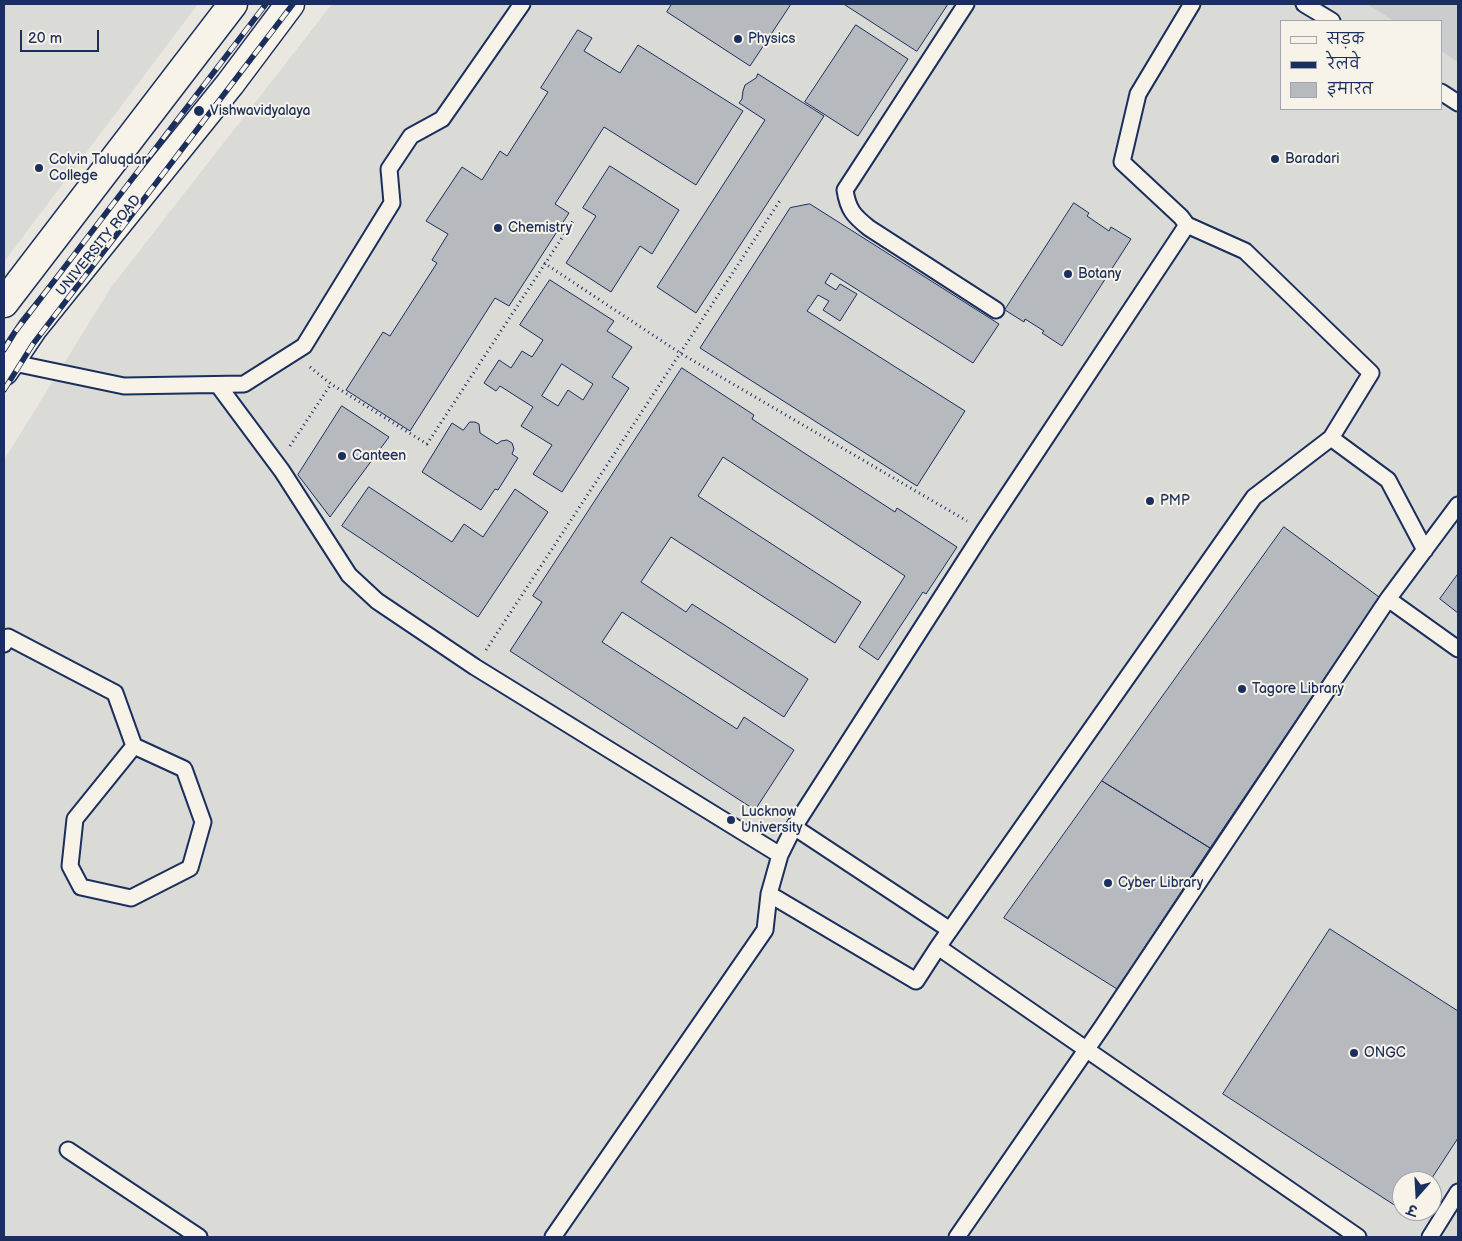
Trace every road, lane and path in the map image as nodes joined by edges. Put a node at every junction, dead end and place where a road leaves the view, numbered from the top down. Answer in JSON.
{"nodes":[{"id":1,"x":233,"y":4,"type":"edge"},
{"id":2,"x":290,"y":4,"type":"edge"},
{"id":3,"x":522,"y":4,"type":"edge"},
{"id":4,"x":966,"y":4,"type":"edge"},
{"id":5,"x":1192,"y":4,"type":"edge"},
{"id":6,"x":1304,"y":4,"type":"edge"},
{"id":7,"x":1330,"y":20,"type":"edge"},
{"id":8,"x":1442,"y":93,"type":"edge"},
{"id":9,"x":1458,"y":103,"type":"edge"},
{"id":10,"x":781,"y":199,"type":"dead end"},
{"id":11,"x":573,"y":221,"type":"dead end"},
{"id":12,"x":1187,"y":225,"type":"junction"},
{"id":13,"x":544,"y":263,"type":"junction"},
{"id":14,"x":4,"y":302,"type":"edge"},
{"id":15,"x":996,"y":310,"type":"dead end"},
{"id":16,"x":680,"y":353,"type":"junction"},
{"id":17,"x":292,"y":354,"type":"junction"},
{"id":18,"x":6,"y":364,"type":"edge"},
{"id":19,"x":331,"y":384,"type":"junction"},
{"id":20,"x":218,"y":385,"type":"junction"},
{"id":21,"x":1331,"y":438,"type":"junction"},
{"id":22,"x":277,"y":464,"type":"junction"},
{"id":23,"x":1458,"y":505,"type":"edge"},
{"id":24,"x":984,"y":531,"type":"junction"},
{"id":25,"x":1425,"y":550,"type":"junction"},
{"id":26,"x":1388,"y":599,"type":"junction"},
{"id":27,"x":4,"y":644,"type":"edge"},
{"id":28,"x":1458,"y":649,"type":"edge"},
{"id":29,"x":475,"y":667,"type":"junction"},
{"id":30,"x":134,"y":746,"type":"junction"},
{"id":31,"x":794,"y":827,"type":"junction"},
{"id":32,"x":780,"y":856,"type":"junction"},
{"id":33,"x":769,"y":894,"type":"junction"},
{"id":34,"x":950,"y":930,"type":"junction"},
{"id":35,"x":938,"y":947,"type":"junction"},
{"id":36,"x":1086,"y":1050,"type":"junction"},
{"id":37,"x":68,"y":1150,"type":"dead end"},
{"id":38,"x":1458,"y":1192,"type":"edge"},
{"id":39,"x":199,"y":1237,"type":"edge"},
{"id":40,"x":553,"y":1237,"type":"edge"},
{"id":41,"x":957,"y":1237,"type":"edge"},
{"id":42,"x":1358,"y":1237,"type":"edge"},
{"id":43,"x":1430,"y":1237,"type":"edge"}],
"edges":[{"from":1,"to":14,"type":"main road"},
{"from":2,"to":18,"type":"main road","name":"UNIVERSITY ROAD"},
{"from":3,"to":17,"type":"lane"},
{"from":4,"to":15,"type":"lane"},
{"from":5,"to":12,"type":"lane"},
{"from":6,"to":7,"type":"lane"},
{"from":8,"to":9,"type":"lane"},
{"from":10,"to":16,"type":"path"},
{"from":11,"to":13,"type":"path"},
{"from":12,"to":21,"type":"lane"},
{"from":12,"to":24,"type":"lane"},
{"from":13,"to":16,"type":"path"},
{"from":13,"to":19,"type":"path"},
{"from":16,"to":24,"type":"path"},
{"from":16,"to":29,"type":"path"},
{"from":17,"to":19,"type":"path"},
{"from":17,"to":20,"type":"lane"},
{"from":18,"to":20,"type":"lane"},
{"from":19,"to":22,"type":"path"},
{"from":20,"to":22,"type":"lane"},
{"from":21,"to":25,"type":"lane"},
{"from":21,"to":34,"type":"lane"},
{"from":22,"to":29,"type":"lane"},
{"from":23,"to":25,"type":"lane"},
{"from":24,"to":31,"type":"lane"},
{"from":25,"to":26,"type":"lane"},
{"from":26,"to":28,"type":"lane"},
{"from":26,"to":36,"type":"lane"},
{"from":27,"to":30,"type":"lane"},
{"from":29,"to":32,"type":"lane"},
{"from":30,"to":30,"type":"lane"},
{"from":31,"to":32,"type":"lane"},
{"from":31,"to":34,"type":"lane"},
{"from":32,"to":33,"type":"lane"},
{"from":33,"to":35,"type":"lane"},
{"from":33,"to":40,"type":"lane"},
{"from":34,"to":35,"type":"lane"},
{"from":35,"to":36,"type":"lane"},
{"from":36,"to":41,"type":"lane"},
{"from":36,"to":42,"type":"lane"},
{"from":37,"to":39,"type":"lane"},
{"from":38,"to":43,"type":"lane"}]}
